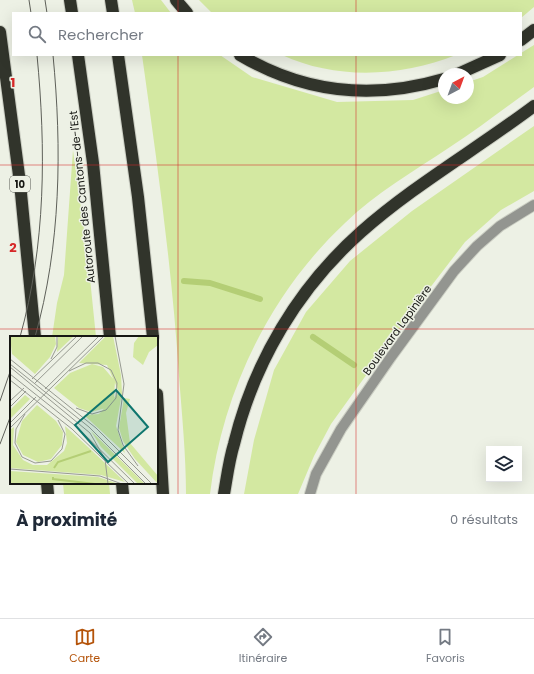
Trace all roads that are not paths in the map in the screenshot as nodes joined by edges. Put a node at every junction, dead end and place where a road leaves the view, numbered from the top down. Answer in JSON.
{"nodes":[{"id":1,"x":70,"y":0,"type":"edge"},
{"id":2,"x":111,"y":0,"type":"edge"},
{"id":3,"x":176,"y":0,"type":"edge"},
{"id":4,"x":72,"y":12,"type":"edge"},
{"id":5,"x":113,"y":12,"type":"edge"},
{"id":6,"x":186,"y":12,"type":"edge"},
{"id":7,"x":534,"y":30,"type":"edge"},
{"id":8,"x":0,"y":32,"type":"edge"},
{"id":9,"x":522,"y":39,"type":"edge"},
{"id":10,"x":78,"y":56,"type":"edge"},
{"id":11,"x":118,"y":56,"type":"edge"},
{"id":12,"x":242,"y":56,"type":"edge"},
{"id":13,"x":498,"y":56,"type":"edge"},
{"id":14,"x":471,"y":68,"type":"edge"},
{"id":15,"x":438,"y":81,"type":"edge"},
{"id":16,"x":534,"y":106,"type":"edge"},
{"id":17,"x":534,"y":206,"type":"edge"},
{"id":18,"x":35,"y":336,"type":"edge"},
{"id":19,"x":110,"y":336,"type":"edge"},
{"id":20,"x":153,"y":336,"type":"edge"},
{"id":21,"x":158,"y":411,"type":"edge"},
{"id":22,"x":47,"y":484,"type":"edge"},
{"id":23,"x":122,"y":484,"type":"edge"},
{"id":24,"x":48,"y":494,"type":"edge"},
{"id":25,"x":123,"y":494,"type":"edge"},
{"id":26,"x":163,"y":494,"type":"edge"},
{"id":27,"x":224,"y":494,"type":"edge"},
{"id":28,"x":310,"y":494,"type":"edge"}],
"edges":[{"from":1,"to":4,"type":"highway"},
{"from":2,"to":5,"type":"highway"},
{"from":3,"to":6,"type":"highway"},
{"from":7,"to":9,"type":"highway"},
{"from":8,"to":18,"type":"highway","number":"10"},
{"from":10,"to":19,"type":"highway","name":"Autoroute des Cantons-de-l'Est"},
{"from":11,"to":20,"type":"highway"},
{"from":12,"to":15,"type":"highway"},
{"from":13,"to":14,"type":"highway"},
{"from":16,"to":27,"type":"highway"},
{"from":17,"to":28,"type":"street","name":"Boulevard Lapinière"},
{"from":21,"to":26,"type":"highway"},
{"from":22,"to":24,"type":"highway"},
{"from":23,"to":25,"type":"highway"}]}
